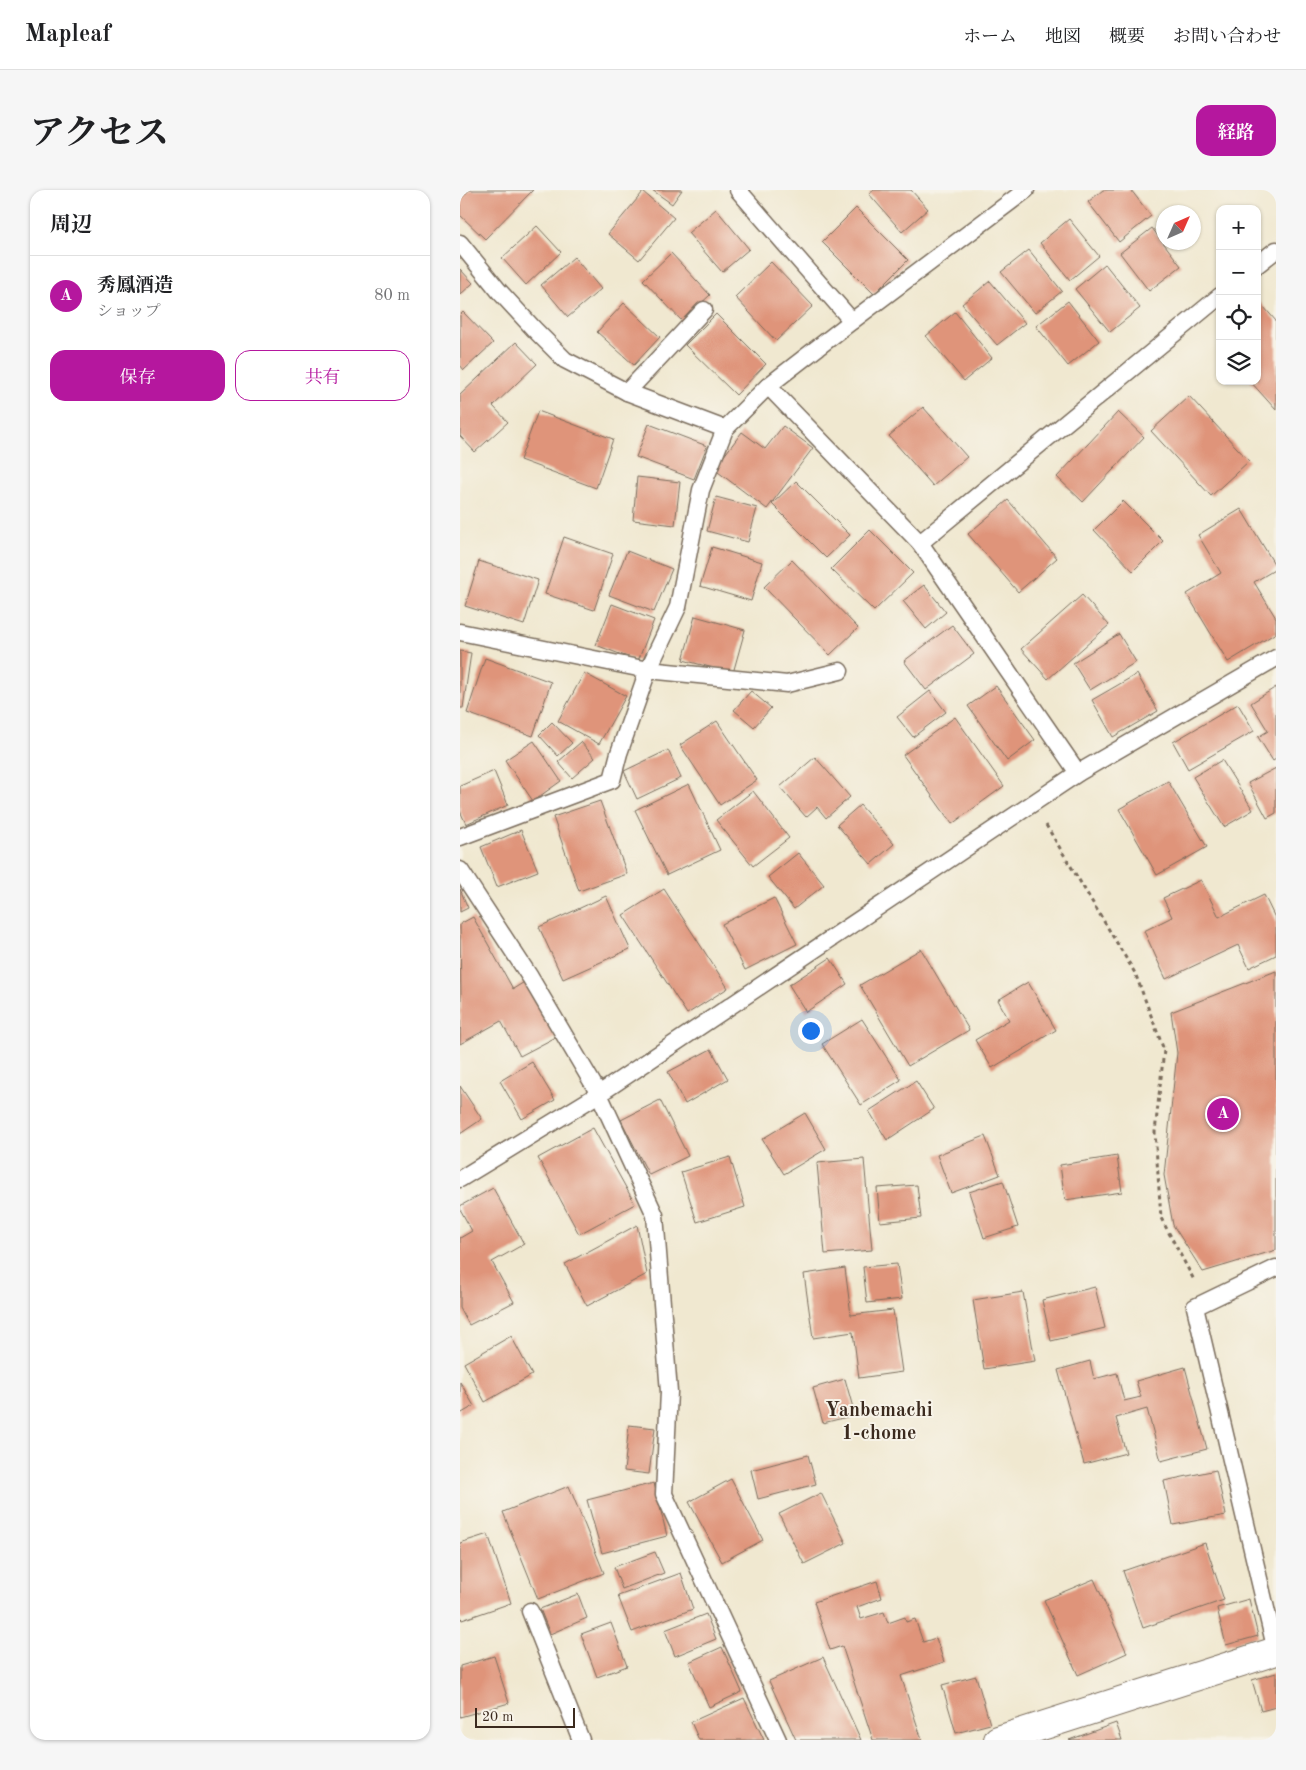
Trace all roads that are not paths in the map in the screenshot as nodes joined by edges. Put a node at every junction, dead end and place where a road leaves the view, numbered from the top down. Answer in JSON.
{"nodes":[{"id":1,"x":738,"y":190,"type":"edge"},
{"id":2,"x":1026,"y":190,"type":"edge"},
{"id":3,"x":460,"y":242,"type":"edge"},
{"id":4,"x":1276,"y":250,"type":"edge"},
{"id":5,"x":1261,"y":263,"type":"edge"},
{"id":6,"x":1216,"y":299,"type":"edge"},
{"id":7,"x":704,"y":310,"type":"dead end"},
{"id":8,"x":852,"y":321,"type":"junction"},
{"id":9,"x":768,"y":386,"type":"junction"},
{"id":10,"x":626,"y":392,"type":"junction"},
{"id":11,"x":725,"y":429,"type":"junction"},
{"id":12,"x":920,"y":543,"type":"junction"},
{"id":13,"x":460,"y":632,"type":"edge"},
{"id":14,"x":1276,"y":658,"type":"edge"},
{"id":15,"x":648,"y":670,"type":"junction"},
{"id":16,"x":840,"y":671,"type":"dead end"},
{"id":17,"x":1078,"y":773,"type":"junction"},
{"id":18,"x":460,"y":837,"type":"edge"},
{"id":19,"x":460,"y":870,"type":"edge"},
{"id":20,"x":599,"y":1094,"type":"junction"},
{"id":21,"x":460,"y":1179,"type":"edge"},
{"id":22,"x":1276,"y":1268,"type":"edge"},
{"id":23,"x":530,"y":1611,"type":"dead end"},
{"id":24,"x":1276,"y":1651,"type":"edge"},
{"id":25,"x":580,"y":1740,"type":"edge"},
{"id":26,"x":778,"y":1740,"type":"edge"},
{"id":27,"x":998,"y":1740,"type":"edge"}],
"edges":[{"from":1,"to":8,"type":"lane"},
{"from":2,"to":8,"type":"lane"},
{"from":3,"to":10,"type":"lane"},
{"from":4,"to":5,"type":"lane"},
{"from":6,"to":12,"type":"lane"},
{"from":7,"to":10,"type":"lane"},
{"from":8,"to":9,"type":"lane"},
{"from":9,"to":11,"type":"lane"},
{"from":9,"to":12,"type":"lane"},
{"from":10,"to":11,"type":"lane"},
{"from":11,"to":15,"type":"lane"},
{"from":12,"to":17,"type":"lane"},
{"from":13,"to":15,"type":"lane"},
{"from":14,"to":17,"type":"lane"},
{"from":15,"to":16,"type":"lane"},
{"from":15,"to":18,"type":"lane"},
{"from":17,"to":20,"type":"lane"},
{"from":19,"to":20,"type":"lane"},
{"from":20,"to":21,"type":"lane"},
{"from":20,"to":26,"type":"lane"},
{"from":22,"to":24,"type":"lane"},
{"from":23,"to":25,"type":"lane"},
{"from":24,"to":27,"type":"street"}]}
